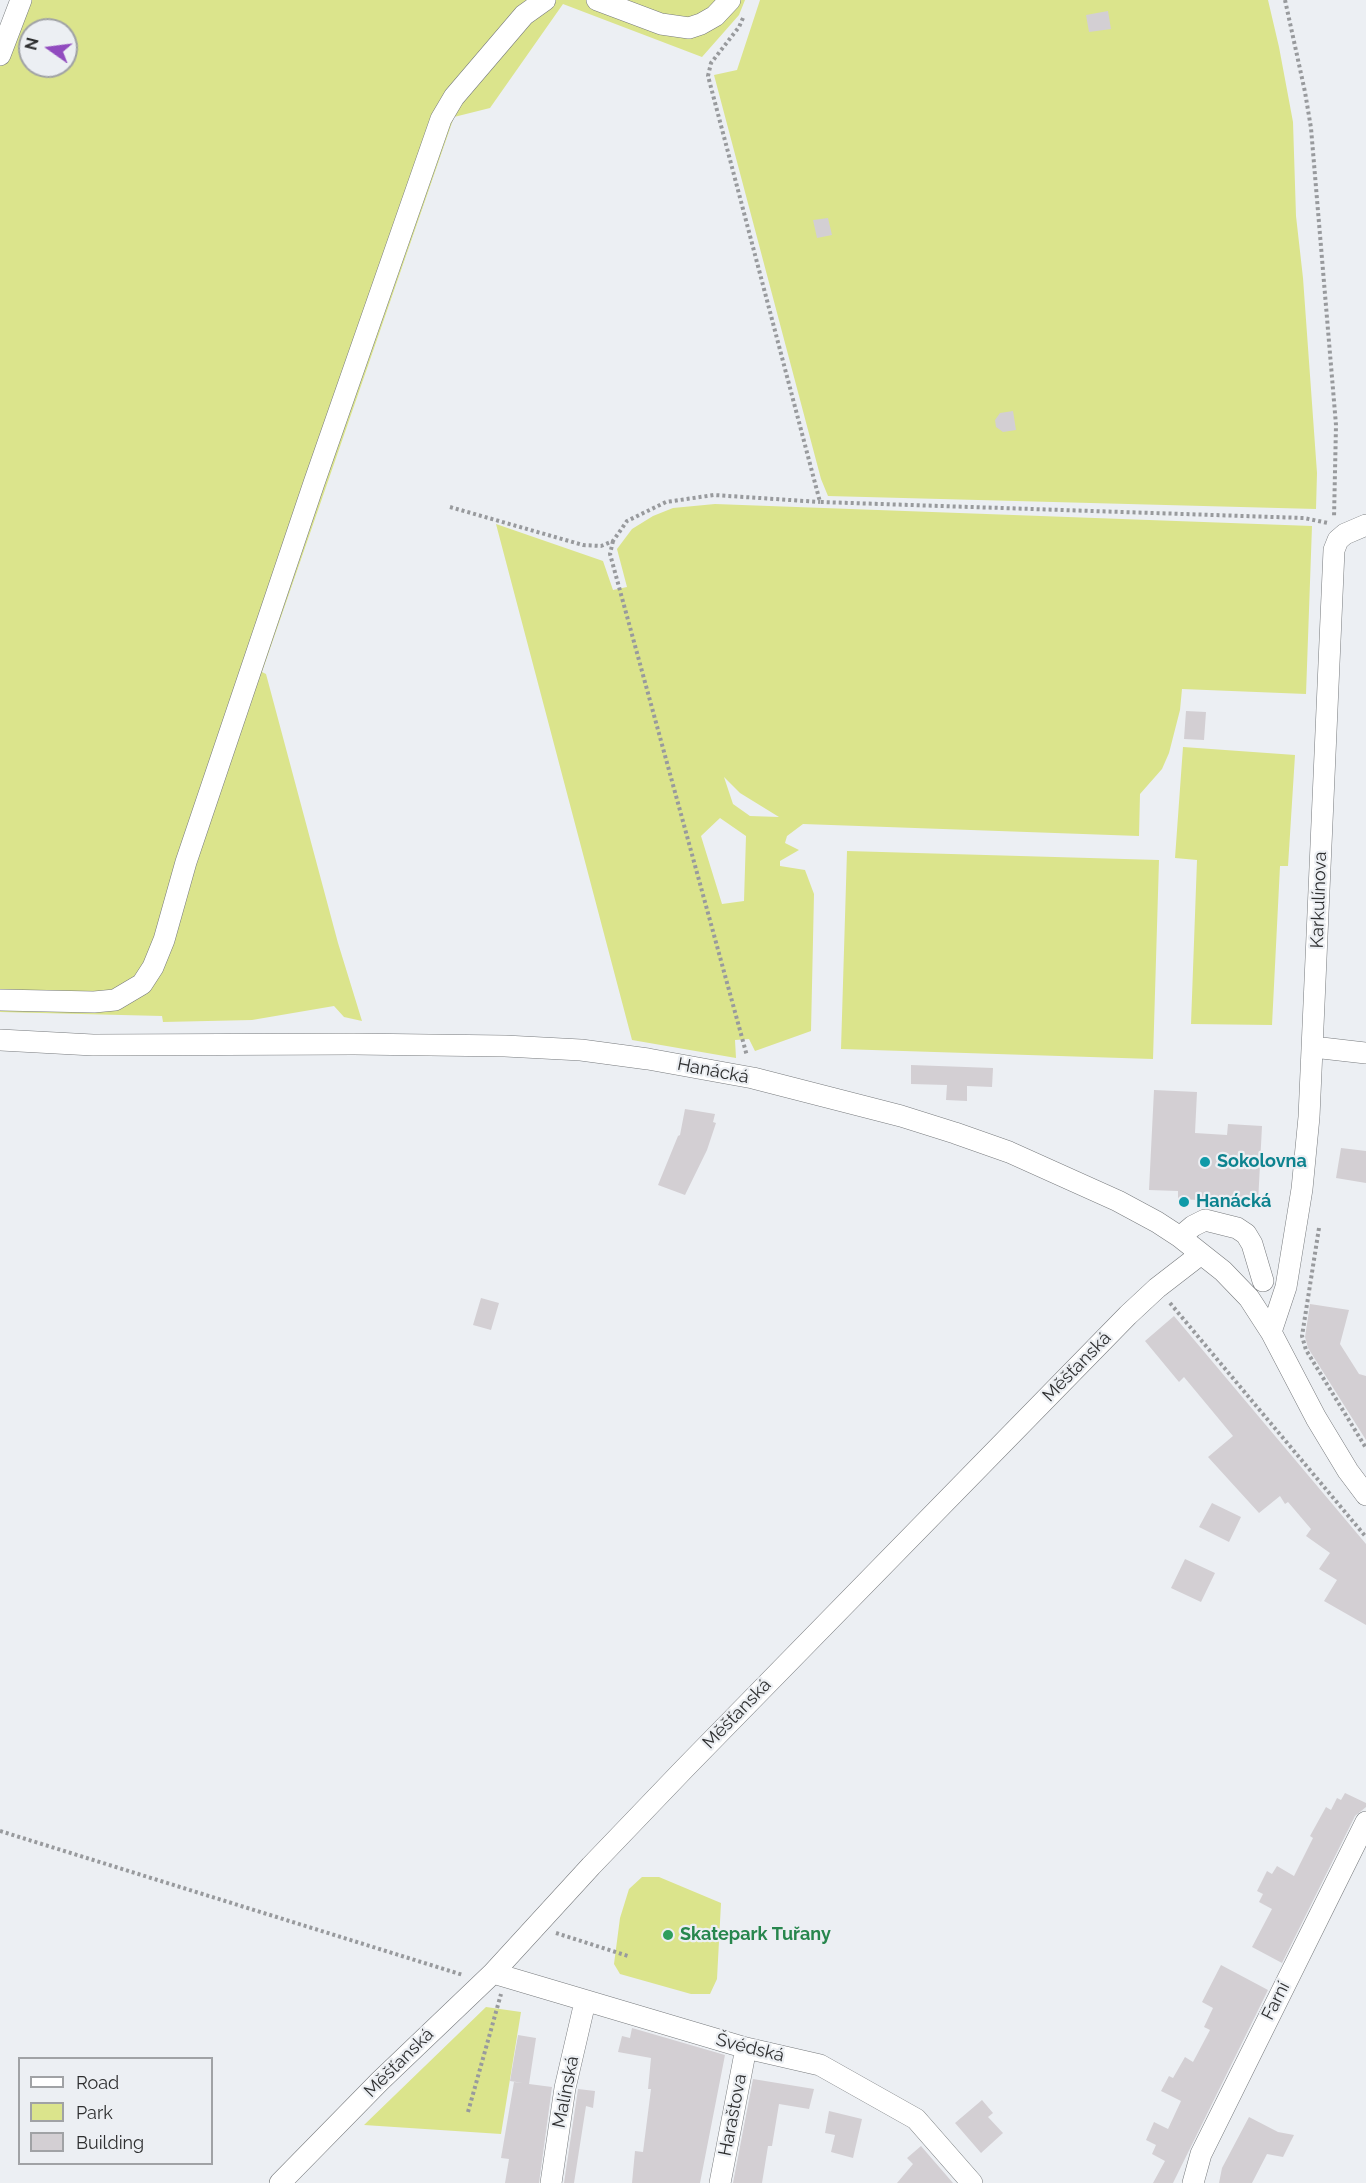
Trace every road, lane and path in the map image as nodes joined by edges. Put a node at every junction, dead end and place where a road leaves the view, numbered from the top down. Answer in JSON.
{"nodes":[{"id":1,"x":21,"y":0,"type":"edge"},
{"id":2,"x":545,"y":0,"type":"edge"},
{"id":3,"x":597,"y":0,"type":"edge"},
{"id":4,"x":1285,"y":0,"type":"edge"},
{"id":5,"x":738,"y":6,"type":"edge"},
{"id":6,"x":0,"y":55,"type":"edge"},
{"id":7,"x":819,"y":502,"type":"junction"},
{"id":8,"x":450,"y":507,"type":"dead end"},
{"id":9,"x":1366,"y":525,"type":"edge"},
{"id":10,"x":613,"y":541,"type":"junction"},
{"id":11,"x":0,"y":1000,"type":"edge"},
{"id":12,"x":0,"y":1040,"type":"edge"},
{"id":13,"x":1313,"y":1047,"type":"junction"},
{"id":14,"x":1366,"y":1053,"type":"edge"},
{"id":15,"x":753,"y":1078,"type":"junction"},
{"id":16,"x":1180,"y":1237,"type":"junction"},
{"id":17,"x":1202,"y":1254,"type":"junction"},
{"id":18,"x":1289,"y":1269,"type":"junction"},
{"id":19,"x":1263,"y":1281,"type":"junction"},
{"id":20,"x":1157,"y":1288,"type":"junction"},
{"id":21,"x":1245,"y":1293,"type":"junction"},
{"id":22,"x":1271,"y":1332,"type":"junction"},
{"id":23,"x":1366,"y":1496,"type":"edge"},
{"id":24,"x":1366,"y":1537,"type":"edge"},
{"id":25,"x":1366,"y":1822,"type":"edge"},
{"id":26,"x":0,"y":1831,"type":"edge"},
{"id":27,"x":536,"y":1926,"type":"junction"},
{"id":28,"x":628,"y":1956,"type":"dead end"},
{"id":29,"x":494,"y":1978,"type":"junction"},
{"id":30,"x":585,"y":2002,"type":"junction"},
{"id":31,"x":746,"y":2048,"type":"junction"},
{"id":32,"x":468,"y":2112,"type":"dead end"},
{"id":33,"x":280,"y":2183,"type":"edge"},
{"id":34,"x":551,"y":2183,"type":"edge"},
{"id":35,"x":720,"y":2183,"type":"edge"},
{"id":36,"x":972,"y":2183,"type":"edge"},
{"id":37,"x":1193,"y":2183,"type":"edge"}],
"edges":[{"from":1,"to":6,"type":"street"},
{"from":2,"to":11,"type":"street"},
{"from":3,"to":5,"type":"street"},
{"from":4,"to":7,"type":"path"},
{"from":5,"to":7,"type":"path"},
{"from":7,"to":10,"type":"path"},
{"from":8,"to":10,"type":"path"},
{"from":9,"to":13,"type":"street","name":"Karkulínova"},
{"from":10,"to":15,"type":"path"},
{"from":12,"to":15,"type":"street","name":"Hanácká"},
{"from":13,"to":14,"type":"street"},
{"from":13,"to":18,"type":"street","name":"Karkulínova"},
{"from":15,"to":16,"type":"street","name":"Hanácká"},
{"from":16,"to":17,"type":"street","name":"Hanácká"},
{"from":16,"to":19,"type":"street"},
{"from":17,"to":20,"type":"street","name":"Měšťanská"},
{"from":17,"to":21,"type":"street","name":"Hanácká"},
{"from":18,"to":19,"type":"street"},
{"from":18,"to":22,"type":"street","name":"Karkulínova"},
{"from":19,"to":21,"type":"street"},
{"from":20,"to":24,"type":"path"},
{"from":20,"to":27,"type":"street","name":"Měšťanská"},
{"from":21,"to":22,"type":"street","name":"Hanácká"},
{"from":22,"to":23,"type":"street","name":"Hanácká"},
{"from":25,"to":37,"type":"street","name":"Farní"},
{"from":26,"to":29,"type":"path"},
{"from":27,"to":28,"type":"path"},
{"from":27,"to":29,"type":"street","name":"Měšťanská"},
{"from":29,"to":30,"type":"street","name":"Švédská"},
{"from":29,"to":32,"type":"path"},
{"from":29,"to":33,"type":"street","name":"Měšťanská"},
{"from":30,"to":31,"type":"street","name":"Švédská"},
{"from":30,"to":34,"type":"street","name":"Malínská"},
{"from":31,"to":35,"type":"street","name":"Haraštova"},
{"from":31,"to":36,"type":"street","name":"Švédská"}]}
